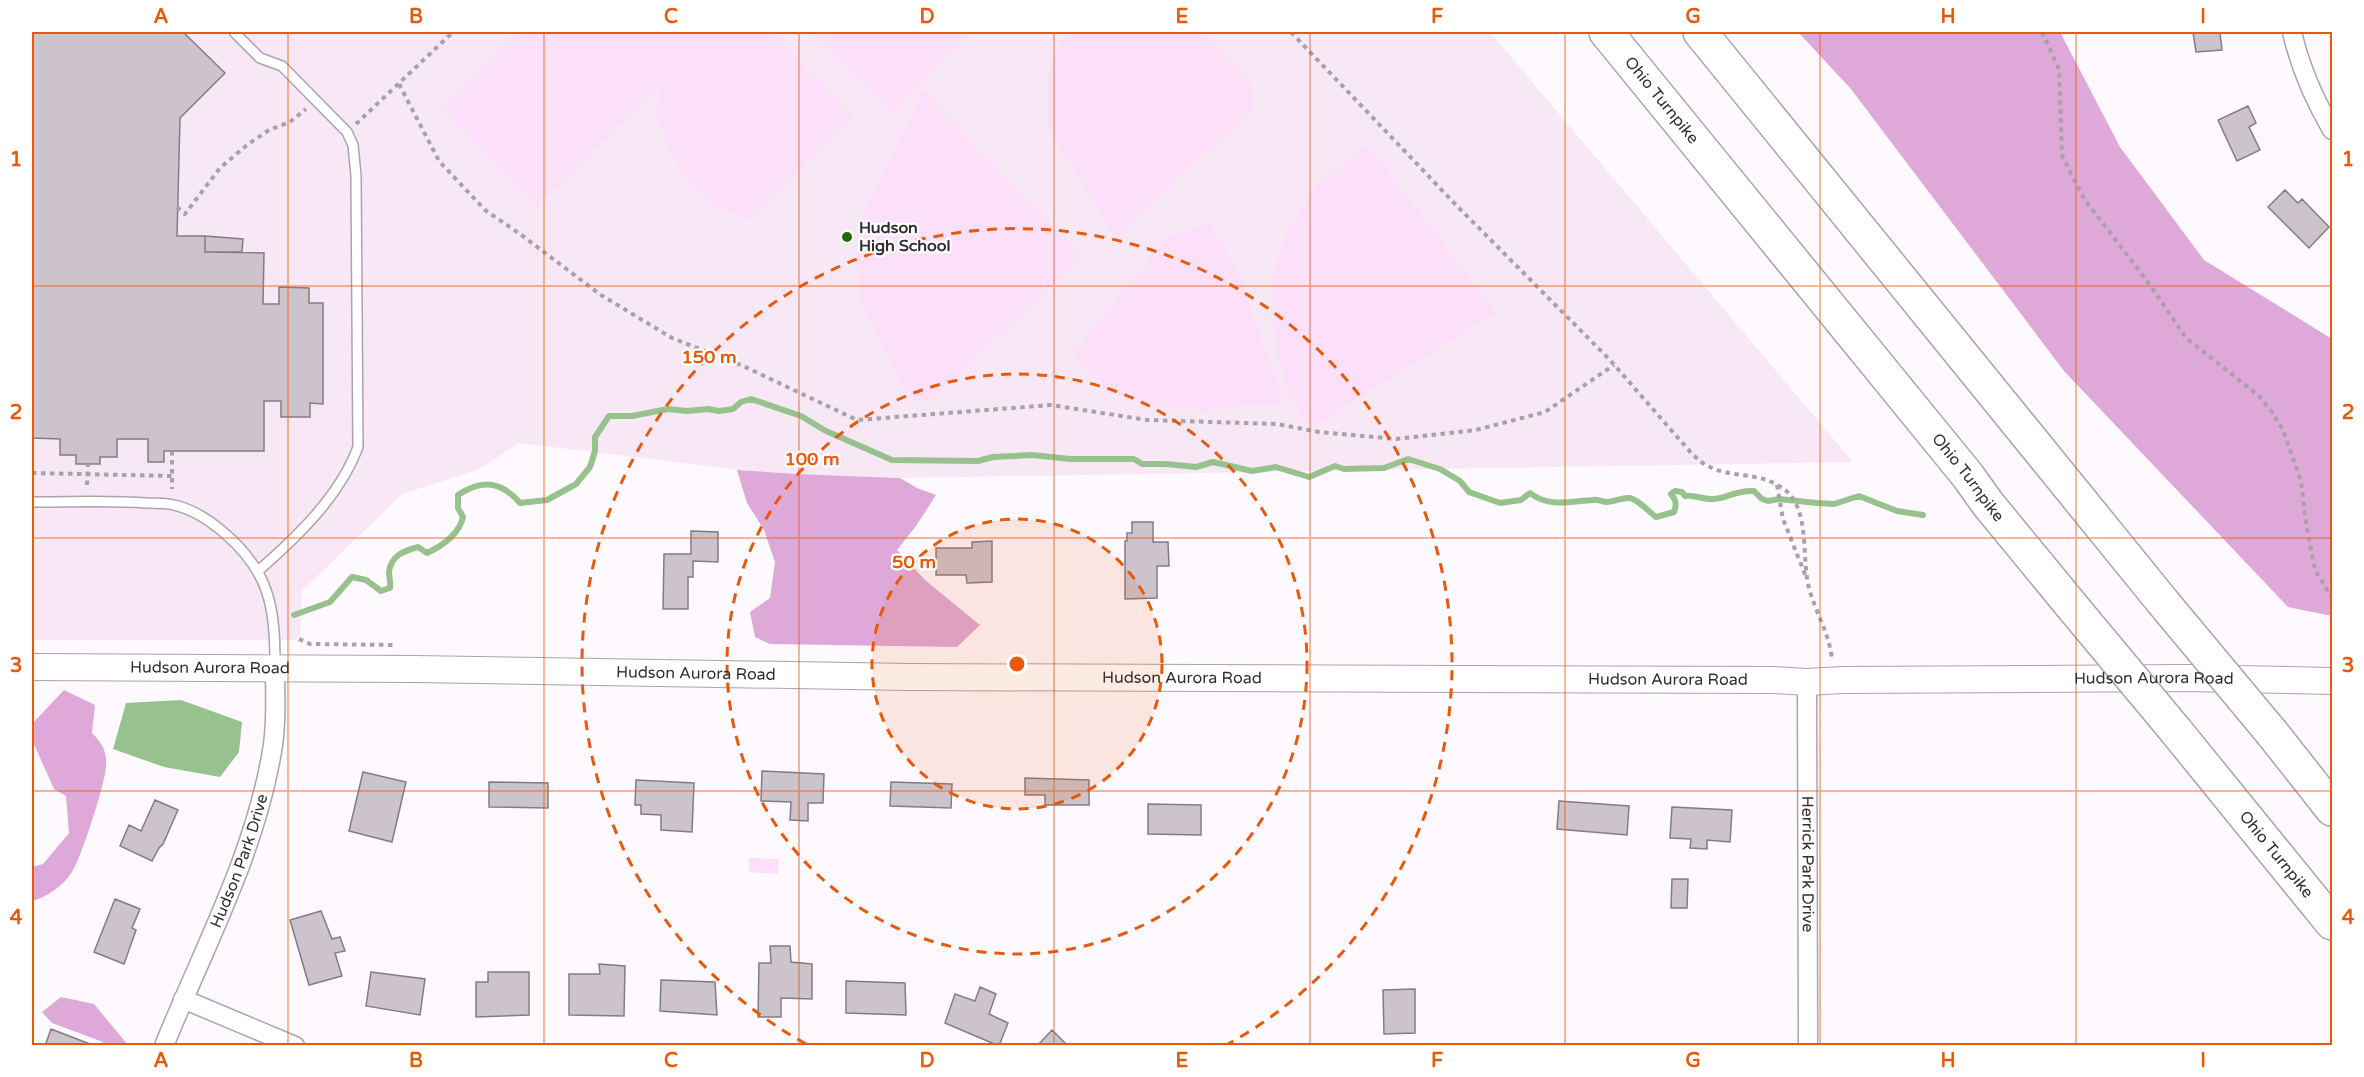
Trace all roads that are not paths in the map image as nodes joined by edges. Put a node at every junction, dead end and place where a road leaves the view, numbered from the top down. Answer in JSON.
{"nodes":[{"id":1,"x":234,"y":32,"type":"edge"},
{"id":2,"x":1606,"y":32,"type":"edge"},
{"id":3,"x":1700,"y":32,"type":"edge"},
{"id":4,"x":2292,"y":32,"type":"edge"},
{"id":5,"x":2332,"y":130,"type":"edge"},
{"id":6,"x":32,"y":502,"type":"edge"},
{"id":7,"x":258,"y":571,"type":"junction"},
{"id":8,"x":32,"y":667,"type":"edge"},
{"id":9,"x":275,"y":669,"type":"junction"},
{"id":10,"x":2332,"y":681,"type":"edge"},
{"id":11,"x":1807,"y":682,"type":"junction"},
{"id":12,"x":2332,"y":809,"type":"edge"},
{"id":13,"x":2332,"y":922,"type":"edge"},
{"id":14,"x":183,"y":999,"type":"junction"},
{"id":15,"x":164,"y":1046,"type":"edge"},
{"id":16,"x":295,"y":1046,"type":"edge"},
{"id":17,"x":1808,"y":1046,"type":"edge"}],
"edges":[{"from":1,"to":7,"type":"lane"},
{"from":2,"to":13,"type":"highway","name":"Ohio Turnpike","bridge":true},
{"from":3,"to":12,"type":"highway","bridge":true},
{"from":4,"to":5,"type":"street"},
{"from":6,"to":7,"type":"lane"},
{"from":7,"to":9,"type":"lane"},
{"from":8,"to":9,"type":"street","name":"Hudson Aurora Road"},
{"from":9,"to":11,"type":"street","name":"Hudson Aurora Road"},
{"from":9,"to":14,"type":"street","name":"Hudson Park Drive"},
{"from":10,"to":11,"type":"street","name":"Hudson Aurora Road"},
{"from":11,"to":17,"type":"street","name":"Herrick Park Drive"},
{"from":14,"to":15,"type":"street","name":"Hudson Park Drive"},
{"from":14,"to":16,"type":"street"}]}
